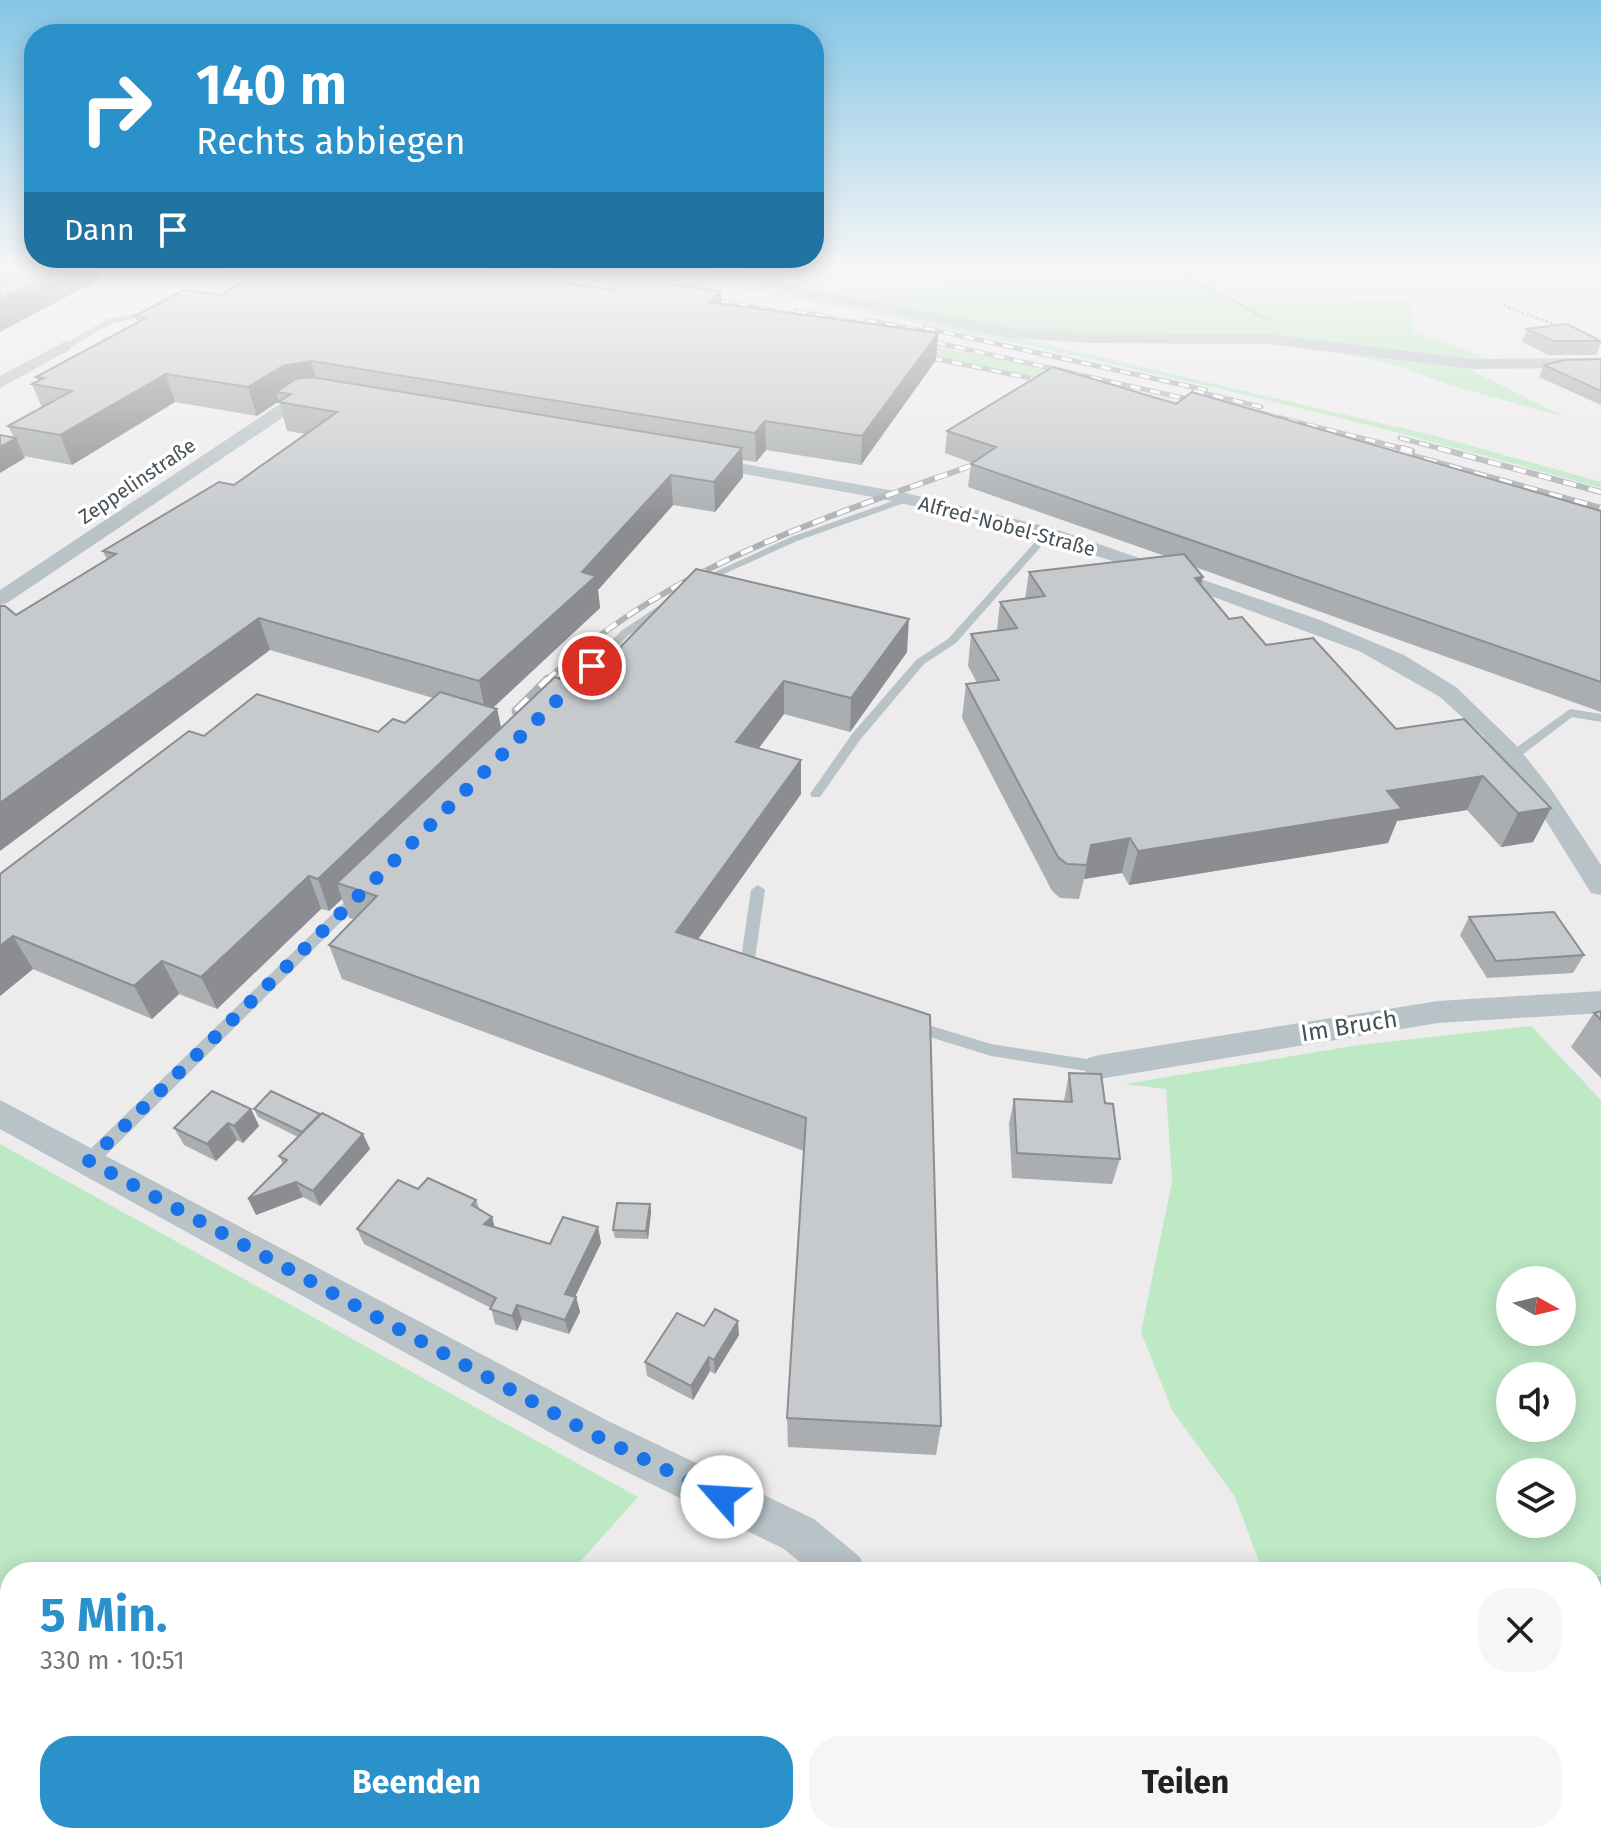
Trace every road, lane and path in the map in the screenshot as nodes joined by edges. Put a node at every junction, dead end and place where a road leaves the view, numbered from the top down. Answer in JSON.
{"nodes":[{"id":1,"x":50,"y":355,"type":"edge"},
{"id":2,"x":1405,"y":355,"type":"edge"},
{"id":3,"x":1601,"y":363,"type":"edge"},
{"id":4,"x":1571,"y":364,"type":"junction"},
{"id":5,"x":1601,"y":378,"type":"edge"},
{"id":6,"x":0,"y":383,"type":"edge"},
{"id":7,"x":334,"y":400,"type":"edge"},
{"id":8,"x":688,"y":459,"type":"edge"},
{"id":9,"x":907,"y":499,"type":"junction"},
{"id":10,"x":1047,"y":534,"type":"junction"},
{"id":11,"x":0,"y":599,"type":"edge"},
{"id":12,"x":576,"y":683,"type":"edge"},
{"id":13,"x":1601,"y":718,"type":"edge"},
{"id":14,"x":1514,"y":755,"type":"junction"},
{"id":15,"x":816,"y":794,"type":"dead end"},
{"id":16,"x":372,"y":883,"type":"edge"},
{"id":17,"x":1601,"y":886,"type":"edge"},
{"id":18,"x":758,"y":890,"type":"dead end"},
{"id":19,"x":760,"y":979,"type":"edge"},
{"id":20,"x":1601,"y":1002,"type":"edge"},
{"id":21,"x":890,"y":1019,"type":"edge"},
{"id":22,"x":1099,"y":1067,"type":"joint"},
{"id":23,"x":0,"y":1113,"type":"edge"},
{"id":24,"x":89,"y":1161,"type":"junction"},
{"id":25,"x":833,"y":1562,"type":"edge"}],
"edges":[{"from":1,"to":6,"type":"street"},
{"from":2,"to":4,"type":"street"},
{"from":3,"to":4,"type":"street"},
{"from":4,"to":5,"type":"street"},
{"from":7,"to":11,"type":"street","name":"Zeppelinstraße"},
{"from":8,"to":9,"type":"street","name":"Alfred-Nobel-Straße"},
{"from":9,"to":10,"type":"street","name":"Alfred-Nobel-Straße"},
{"from":9,"to":12,"type":"lane"},
{"from":10,"to":14,"type":"street","name":"Alfred-Nobel-Straße"},
{"from":10,"to":15,"type":"lane"},
{"from":13,"to":14,"type":"lane"},
{"from":14,"to":17,"type":"street","name":"Alfred-Nobel-Straße"},
{"from":16,"to":24,"type":"lane"},
{"from":18,"to":19,"type":"lane"},
{"from":20,"to":22,"type":"street","name":"Im Bruch"},
{"from":21,"to":22,"type":"lane"},
{"from":23,"to":24,"type":"street"},
{"from":24,"to":25,"type":"street"}]}
